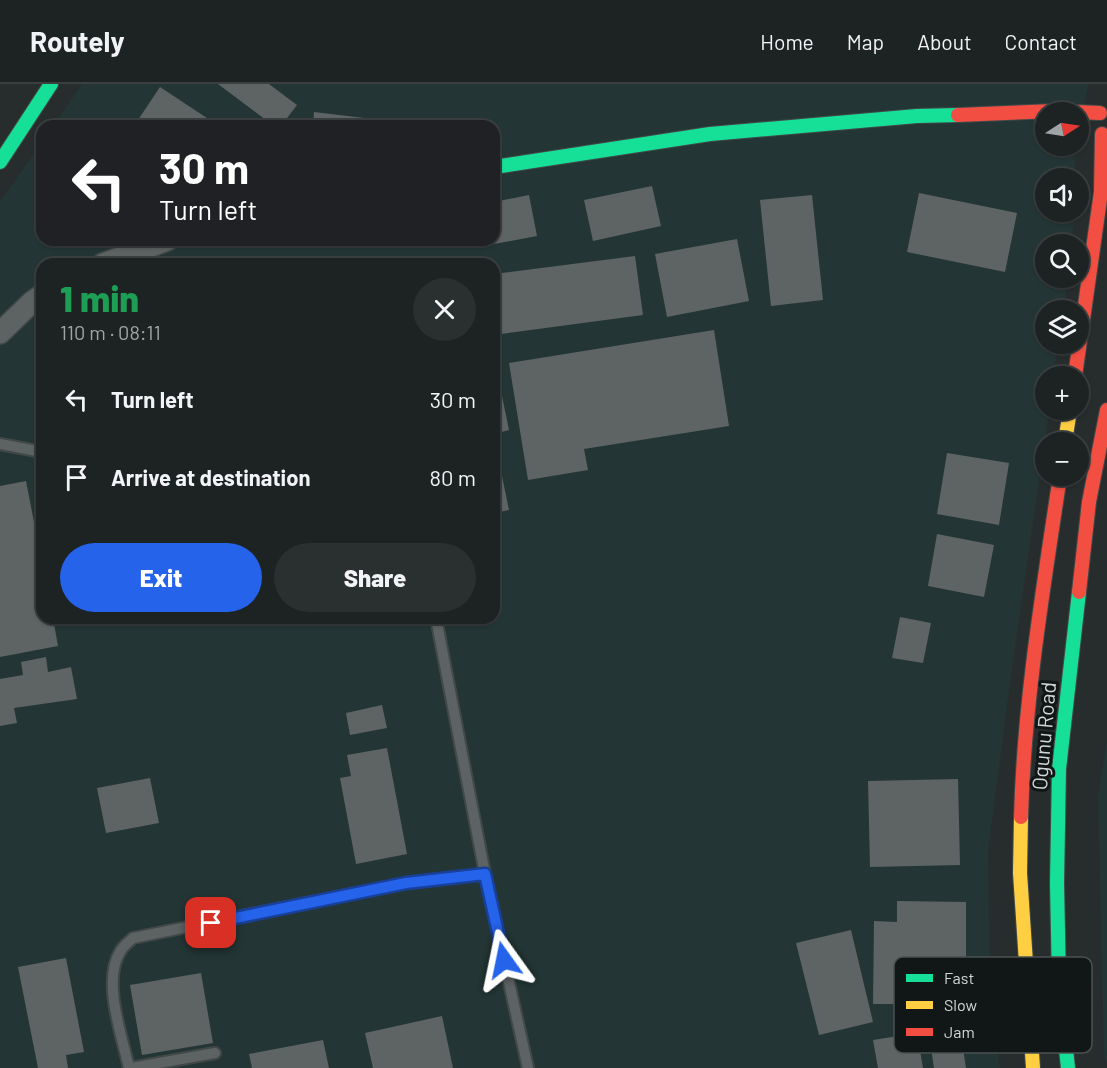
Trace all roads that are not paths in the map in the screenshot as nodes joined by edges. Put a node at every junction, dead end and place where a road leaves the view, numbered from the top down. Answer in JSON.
{"nodes":[{"id":1,"x":51,"y":84,"type":"edge"},
{"id":2,"x":1105,"y":138,"type":"edge"},
{"id":3,"x":0,"y":162,"type":"edge"},
{"id":4,"x":500,"y":166,"type":"edge"},
{"id":5,"x":151,"y":246,"type":"edge"},
{"id":6,"x":119,"y":258,"type":"edge"},
{"id":7,"x":36,"y":299,"type":"edge"},
{"id":8,"x":0,"y":333,"type":"edge"},
{"id":9,"x":1076,"y":366,"type":"edge"},
{"id":10,"x":1107,"y":410,"type":"edge"},
{"id":11,"x":0,"y":444,"type":"edge"},
{"id":12,"x":36,"y":452,"type":"edge"},
{"id":13,"x":1059,"y":486,"type":"edge"},
{"id":14,"x":437,"y":624,"type":"edge"},
{"id":15,"x":485,"y":874,"type":"junction"},
{"id":16,"x":1026,"y":957,"type":"edge"},
{"id":17,"x":1058,"y":957,"type":"edge"},
{"id":18,"x":215,"y":1053,"type":"dead end"},
{"id":19,"x":1033,"y":1053,"type":"edge"},
{"id":20,"x":1066,"y":1053,"type":"edge"},
{"id":21,"x":130,"y":1068,"type":"edge"},
{"id":22,"x":528,"y":1068,"type":"edge"},
{"id":23,"x":1034,"y":1068,"type":"edge"},
{"id":24,"x":1068,"y":1068,"type":"edge"}],
"edges":[{"from":1,"to":3,"type":"main road"},
{"from":2,"to":4,"type":"main road"},
{"from":2,"to":9,"type":"main road"},
{"from":5,"to":6,"type":"street"},
{"from":7,"to":8,"type":"street"},
{"from":10,"to":17,"type":"main road","name":"Ogunu Road"},
{"from":11,"to":12,"type":"lane"},
{"from":13,"to":16,"type":"main road","name":"Ogunu Road"},
{"from":14,"to":15,"type":"lane"},
{"from":15,"to":21,"type":"lane"},
{"from":15,"to":22,"type":"lane"},
{"from":18,"to":21,"type":"lane"},
{"from":19,"to":23,"type":"main road","name":"Ogunu Road"},
{"from":20,"to":24,"type":"main road","name":"Ogunu Road"}]}
